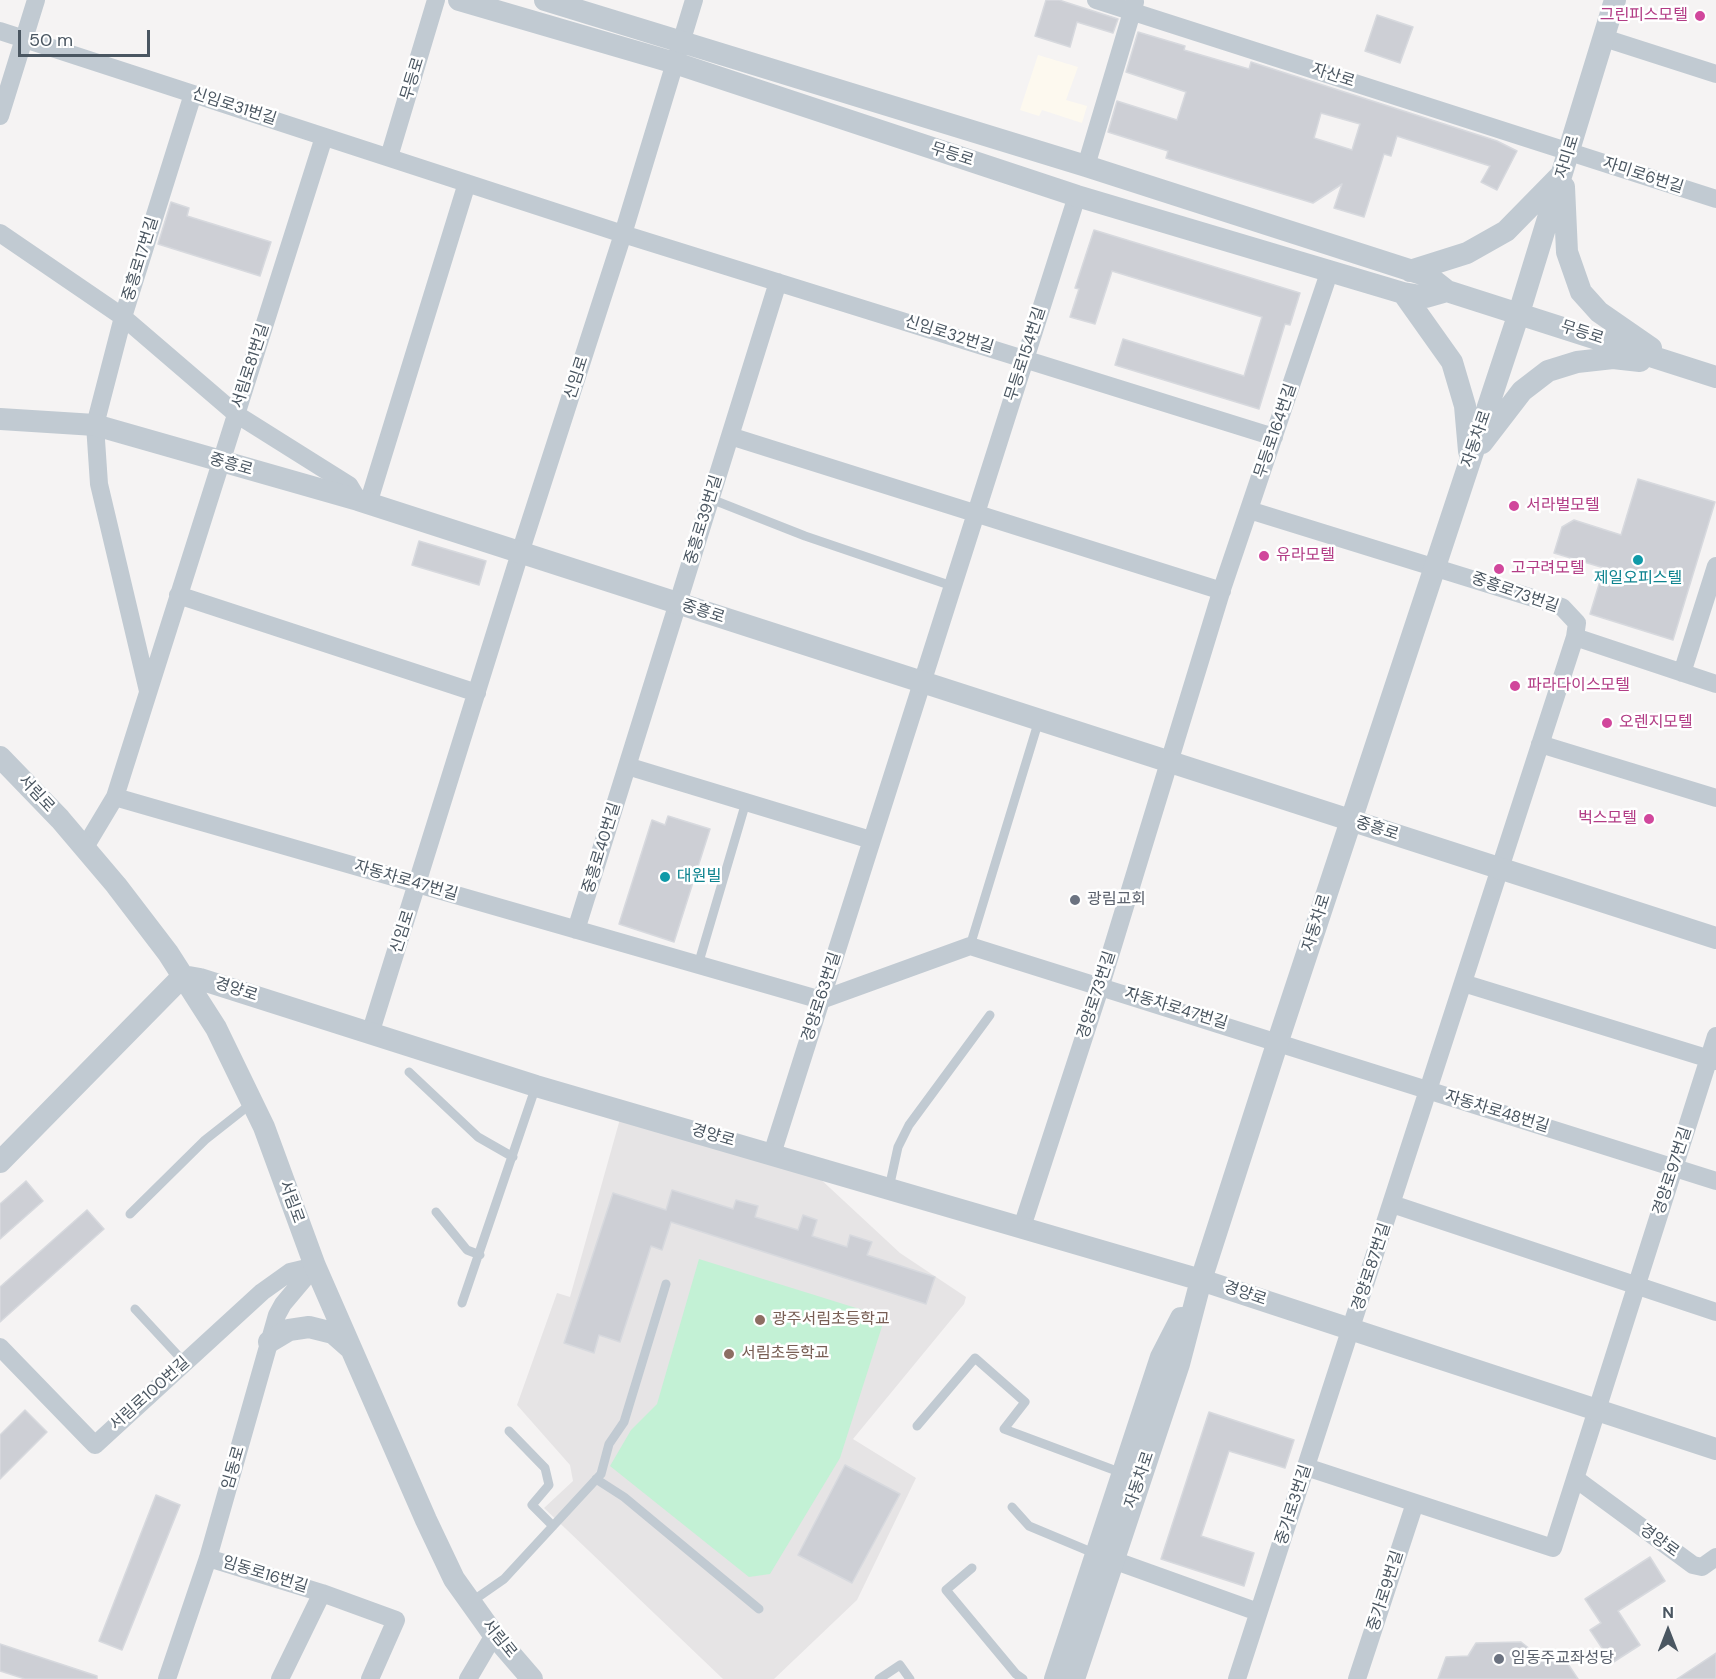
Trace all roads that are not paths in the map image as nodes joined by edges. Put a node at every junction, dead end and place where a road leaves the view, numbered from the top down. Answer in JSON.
{"nodes":[{"id":1,"x":36,"y":0,"type":"edge"},
{"id":2,"x":436,"y":0,"type":"edge"},
{"id":3,"x":459,"y":0,"type":"edge"},
{"id":4,"x":545,"y":0,"type":"edge"},
{"id":5,"x":694,"y":0,"type":"edge"},
{"id":6,"x":1096,"y":0,"type":"edge"},
{"id":7,"x":1615,"y":0,"type":"edge"},
{"id":8,"x":1134,"y":6,"type":"edge"},
{"id":9,"x":0,"y":31,"type":"edge"},
{"id":10,"x":1604,"y":38,"type":"junction"},
{"id":11,"x":23,"y":39,"type":"junction"},
{"id":12,"x":682,"y":41,"type":"junction"},
{"id":13,"x":675,"y":63,"type":"junction"},
{"id":14,"x":1716,"y":74,"type":"edge"},
{"id":15,"x":193,"y":94,"type":"junction"},
{"id":16,"x":0,"y":116,"type":"edge"},
{"id":17,"x":324,"y":137,"type":"junction"},
{"id":18,"x":389,"y":157,"type":"junction"},
{"id":19,"x":1566,"y":163,"type":"junction"},
{"id":20,"x":1086,"y":165,"type":"junction"},
{"id":21,"x":467,"y":183,"type":"junction"},
{"id":22,"x":1077,"y":196,"type":"junction"},
{"id":23,"x":1716,"y":199,"type":"edge"},
{"id":24,"x":0,"y":234,"type":"edge"},
{"id":25,"x":623,"y":234,"type":"junction"},
{"id":26,"x":1330,"y":270,"type":"junction"},
{"id":27,"x":1410,"y":271,"type":"junction"},
{"id":28,"x":778,"y":282,"type":"junction"},
{"id":29,"x":1447,"y":291,"type":"junction"},
{"id":30,"x":1403,"y":293,"type":"junction"},
{"id":31,"x":1519,"y":313,"type":"junction"},
{"id":32,"x":123,"y":317,"type":"junction"},
{"id":33,"x":1024,"y":359,"type":"junction"},
{"id":34,"x":1673,"y":363,"type":"junction"},
{"id":35,"x":1716,"y":377,"type":"edge"},
{"id":36,"x":236,"y":414,"type":"junction"},
{"id":37,"x":0,"y":419,"type":"edge"},
{"id":38,"x":94,"y":425,"type":"junction"},
{"id":39,"x":730,"y":435,"type":"junction"},
{"id":40,"x":1274,"y":437,"type":"junction"},
{"id":41,"x":1470,"y":459,"type":"junction"},
{"id":42,"x":221,"y":462,"type":"junction"},
{"id":43,"x":711,"y":499,"type":"junction"},
{"id":44,"x":363,"y":502,"type":"junction"},
{"id":45,"x":1249,"y":510,"type":"junction"},
{"id":46,"x":975,"y":512,"type":"junction"},
{"id":47,"x":520,"y":553,"type":"junction"},
{"id":48,"x":1435,"y":566,"type":"junction"},
{"id":49,"x":1716,"y":567,"type":"edge"},
{"id":50,"x":952,"y":586,"type":"junction"},
{"id":51,"x":1221,"y":591,"type":"junction"},
{"id":52,"x":178,"y":596,"type":"junction"},
{"id":53,"x":678,"y":604,"type":"junction"},
{"id":54,"x":1575,"y":637,"type":"junction"},
{"id":55,"x":1682,"y":673,"type":"junction"},
{"id":56,"x":921,"y":682,"type":"junction"},
{"id":57,"x":1716,"y":684,"type":"edge"},
{"id":58,"x":148,"y":691,"type":"junction"},
{"id":59,"x":477,"y":693,"type":"junction"},
{"id":60,"x":1039,"y":720,"type":"junction"},
{"id":61,"x":1540,"y":744,"type":"junction"},
{"id":62,"x":0,"y":757,"type":"edge"},
{"id":63,"x":1168,"y":762,"type":"junction"},
{"id":64,"x":627,"y":766,"type":"junction"},
{"id":65,"x":115,"y":797,"type":"junction"},
{"id":66,"x":1716,"y":798,"type":"edge"},
{"id":67,"x":746,"y":802,"type":"junction"},
{"id":68,"x":1351,"y":820,"type":"junction"},
{"id":69,"x":871,"y":840,"type":"junction"},
{"id":70,"x":85,"y":847,"type":"junction"},
{"id":71,"x":1500,"y":868,"type":"junction"},
{"id":72,"x":418,"y":884,"type":"junction"},
{"id":73,"x":576,"y":930,"type":"junction"},
{"id":74,"x":1716,"y":938,"type":"edge"},
{"id":75,"x":970,"y":946,"type":"junction"},
{"id":76,"x":698,"y":965,"type":"junction"},
{"id":77,"x":183,"y":976,"type":"junction"},
{"id":78,"x":1463,"y":983,"type":"junction"},
{"id":79,"x":1101,"y":985,"type":"junction"},
{"id":80,"x":821,"y":1000,"type":"junction"},
{"id":81,"x":990,"y":1015,"type":"dead end"},
{"id":82,"x":370,"y":1034,"type":"junction"},
{"id":83,"x":1716,"y":1036,"type":"edge"},
{"id":84,"x":1278,"y":1041,"type":"junction"},
{"id":85,"x":1712,"y":1060,"type":"edge"},
{"id":86,"x":410,"y":1072,"type":"dead end"},
{"id":87,"x":537,"y":1086,"type":"junction"},
{"id":88,"x":1428,"y":1090,"type":"junction"},
{"id":89,"x":252,"y":1103,"type":"junction"},
{"id":90,"x":772,"y":1154,"type":"junction"},
{"id":91,"x":513,"y":1157,"type":"junction"},
{"id":92,"x":0,"y":1162,"type":"edge"},
{"id":93,"x":1674,"y":1167,"type":"junction"},
{"id":94,"x":1716,"y":1181,"type":"edge"},
{"id":95,"x":889,"y":1188,"type":"junction"},
{"id":96,"x":1392,"y":1204,"type":"junction"},
{"id":97,"x":436,"y":1212,"type":"dead end"},
{"id":98,"x":130,"y":1214,"type":"dead end"},
{"id":99,"x":1022,"y":1227,"type":"junction"},
{"id":100,"x":480,"y":1255,"type":"junction"},
{"id":101,"x":315,"y":1266,"type":"junction"},
{"id":102,"x":1201,"y":1280,"type":"junction"},
{"id":103,"x":666,"y":1284,"type":"dead end"},
{"id":104,"x":1637,"y":1284,"type":"junction"},
{"id":105,"x":462,"y":1303,"type":"dead end"},
{"id":106,"x":135,"y":1309,"type":"dead end"},
{"id":107,"x":1716,"y":1312,"type":"edge"},
{"id":108,"x":1352,"y":1330,"type":"junction"},
{"id":109,"x":270,"y":1342,"type":"junction"},
{"id":110,"x":0,"y":1347,"type":"edge"},
{"id":111,"x":351,"y":1348,"type":"junction"},
{"id":112,"x":185,"y":1363,"type":"junction"},
{"id":113,"x":1597,"y":1410,"type":"junction"},
{"id":114,"x":917,"y":1426,"type":"dead end"},
{"id":115,"x":509,"y":1431,"type":"dead end"},
{"id":116,"x":1716,"y":1449,"type":"edge"},
{"id":117,"x":1306,"y":1467,"type":"junction"},
{"id":118,"x":1122,"y":1473,"type":"junction"},
{"id":119,"x":596,"y":1479,"type":"junction"},
{"id":120,"x":1576,"y":1479,"type":"junction"},
{"id":121,"x":1415,"y":1503,"type":"junction"},
{"id":122,"x":1012,"y":1507,"type":"dead end"},
{"id":123,"x":553,"y":1526,"type":"junction"},
{"id":124,"x":1105,"y":1557,"type":"junction"},
{"id":125,"x":1716,"y":1557,"type":"edge"},
{"id":126,"x":208,"y":1558,"type":"junction"},
{"id":127,"x":972,"y":1568,"type":"dead end"},
{"id":128,"x":322,"y":1593,"type":"junction"},
{"id":129,"x":471,"y":1602,"type":"junction"},
{"id":130,"x":759,"y":1609,"type":"dead end"},
{"id":131,"x":1258,"y":1612,"type":"junction"},
{"id":132,"x":494,"y":1635,"type":"junction"},
{"id":133,"x":167,"y":1679,"type":"edge"},
{"id":134,"x":280,"y":1679,"type":"edge"},
{"id":135,"x":370,"y":1679,"type":"edge"},
{"id":136,"x":468,"y":1679,"type":"edge"},
{"id":137,"x":532,"y":1679,"type":"edge"},
{"id":138,"x":879,"y":1679,"type":"edge"},
{"id":139,"x":910,"y":1679,"type":"edge"},
{"id":140,"x":1023,"y":1679,"type":"edge"},
{"id":141,"x":1055,"y":1679,"type":"edge"},
{"id":142,"x":1074,"y":1679,"type":"edge"},
{"id":143,"x":1237,"y":1679,"type":"edge"},
{"id":144,"x":1357,"y":1679,"type":"edge"}],
"edges":[{"from":1,"to":11,"type":"street"},
{"from":2,"to":18,"type":"street","name":"무등로"},
{"from":3,"to":13,"type":"street","name":"무등로"},
{"from":4,"to":12,"type":"street","name":"무등로"},
{"from":5,"to":12,"type":"street","name":"신임로"},
{"from":6,"to":8,"type":"street","name":"자산로"},
{"from":7,"to":10,"type":"street","name":"자미로"},
{"from":8,"to":19,"type":"street","name":"자산로"},
{"from":8,"to":20,"type":"street"},
{"from":9,"to":11,"type":"street","name":"신임로31번길"},
{"from":10,"to":14,"type":"street"},
{"from":10,"to":19,"type":"street","name":"자미로"},
{"from":11,"to":15,"type":"street","name":"신임로31번길"},
{"from":11,"to":16,"type":"street"},
{"from":12,"to":13,"type":"street","name":"신임로"},
{"from":12,"to":20,"type":"street","name":"무등로"},
{"from":13,"to":22,"type":"street","name":"무등로"},
{"from":13,"to":25,"type":"street","name":"신임로"},
{"from":15,"to":17,"type":"street","name":"신임로31번길"},
{"from":15,"to":32,"type":"street","name":"중흥로17번길"},
{"from":17,"to":18,"type":"street","name":"신임로31번길"},
{"from":17,"to":36,"type":"street","name":"서림로81번길"},
{"from":18,"to":21,"type":"street","name":"신임로31번길"},
{"from":19,"to":23,"type":"street","name":"자미로6번길"},
{"from":19,"to":27,"type":"street"},
{"from":19,"to":31,"type":"street","name":"자미로"},
{"from":19,"to":34,"type":"street"},
{"from":20,"to":27,"type":"street","name":"무등로"},
{"from":21,"to":25,"type":"street","name":"신임로31번길"},
{"from":21,"to":44,"type":"street"},
{"from":22,"to":26,"type":"street","name":"무등로"},
{"from":22,"to":33,"type":"street","name":"무등로154번길"},
{"from":24,"to":32,"type":"street"},
{"from":25,"to":28,"type":"street","name":"신임로32번길"},
{"from":25,"to":47,"type":"street","name":"신임로"},
{"from":26,"to":30,"type":"street","name":"무등로"},
{"from":26,"to":40,"type":"street","name":"무등로164번길"},
{"from":27,"to":29,"type":"street","name":"무등로"},
{"from":28,"to":33,"type":"street","name":"신임로32번길"},
{"from":28,"to":39,"type":"street","name":"중흥로39번길"},
{"from":29,"to":30,"type":"street","name":"무등로"},
{"from":29,"to":31,"type":"street","name":"무등로"},
{"from":30,"to":41,"type":"street"},
{"from":31,"to":34,"type":"street","name":"무등로"},
{"from":31,"to":41,"type":"street","name":"자동차로"},
{"from":32,"to":36,"type":"street"},
{"from":32,"to":38,"type":"street","name":"중흥로17번길"},
{"from":33,"to":40,"type":"street","name":"신임로32번길"},
{"from":33,"to":46,"type":"street","name":"무등로154번길"},
{"from":34,"to":35,"type":"street","name":"무등로"},
{"from":34,"to":41,"type":"street"},
{"from":36,"to":42,"type":"street","name":"서림로81번길"},
{"from":36,"to":44,"type":"street"},
{"from":37,"to":38,"type":"street","name":"중흥로"},
{"from":38,"to":42,"type":"street","name":"중흥로"},
{"from":38,"to":58,"type":"street"},
{"from":39,"to":43,"type":"street","name":"중흥로39번길"},
{"from":39,"to":46,"type":"street"},
{"from":40,"to":45,"type":"street","name":"무등로164번길"},
{"from":41,"to":48,"type":"street","name":"자동차로"},
{"from":42,"to":44,"type":"street","name":"중흥로"},
{"from":42,"to":52,"type":"street","name":"서림로81번길"},
{"from":43,"to":50,"type":"lane"},
{"from":43,"to":53,"type":"street","name":"중흥로39번길"},
{"from":44,"to":47,"type":"street","name":"중흥로"},
{"from":45,"to":48,"type":"street"},
{"from":45,"to":51,"type":"street","name":"무등로164번길"},
{"from":46,"to":50,"type":"street","name":"무등로154번길"},
{"from":46,"to":51,"type":"street"},
{"from":47,"to":53,"type":"street","name":"중흥로"},
{"from":47,"to":59,"type":"street","name":"신임로"},
{"from":48,"to":54,"type":"street","name":"중흥로73번길"},
{"from":48,"to":68,"type":"street","name":"자동차로"},
{"from":49,"to":55,"type":"street"},
{"from":50,"to":56,"type":"street","name":"무등로154번길"},
{"from":51,"to":63,"type":"street","name":"무등로164번길"},
{"from":52,"to":58,"type":"street","name":"서림로81번길"},
{"from":52,"to":59,"type":"street"},
{"from":53,"to":56,"type":"street","name":"중흥로"},
{"from":53,"to":64,"type":"street","name":"중흥로40번길"},
{"from":54,"to":55,"type":"street"},
{"from":54,"to":61,"type":"street"},
{"from":55,"to":57,"type":"street"},
{"from":56,"to":60,"type":"street","name":"중흥로"},
{"from":56,"to":69,"type":"street","name":"경양로63번길"},
{"from":58,"to":65,"type":"street","name":"서림로81번길"},
{"from":59,"to":72,"type":"street","name":"신임로"},
{"from":60,"to":63,"type":"street","name":"중흥로"},
{"from":60,"to":75,"type":"lane"},
{"from":61,"to":66,"type":"street"},
{"from":61,"to":71,"type":"street"},
{"from":62,"to":70,"type":"street","name":"서림로"},
{"from":63,"to":68,"type":"street","name":"중흥로"},
{"from":63,"to":79,"type":"street","name":"경양로73번길"},
{"from":64,"to":67,"type":"street"},
{"from":64,"to":73,"type":"street","name":"중흥로40번길"},
{"from":65,"to":70,"type":"street","name":"서림로81번길"},
{"from":65,"to":72,"type":"street","name":"자동차로47번길"},
{"from":67,"to":69,"type":"street"},
{"from":67,"to":76,"type":"lane"},
{"from":68,"to":71,"type":"street","name":"중흥로"},
{"from":68,"to":84,"type":"street","name":"자동차로"},
{"from":69,"to":80,"type":"street","name":"경양로63번길"},
{"from":70,"to":77,"type":"street","name":"서림로"},
{"from":71,"to":74,"type":"street","name":"중흥로"},
{"from":71,"to":78,"type":"street","name":"경양로87번길"},
{"from":72,"to":73,"type":"street","name":"자동차로47번길"},
{"from":72,"to":82,"type":"street","name":"신임로"},
{"from":73,"to":76,"type":"street","name":"자동차로47번길"},
{"from":75,"to":79,"type":"street","name":"자동차로47번길"},
{"from":75,"to":80,"type":"street"},
{"from":76,"to":80,"type":"street","name":"자동차로47번길"},
{"from":77,"to":82,"type":"street","name":"경양로"},
{"from":77,"to":89,"type":"street","name":"서림로"},
{"from":77,"to":92,"type":"street"},
{"from":78,"to":85,"type":"street"},
{"from":78,"to":88,"type":"street","name":"경양로87번길"},
{"from":79,"to":84,"type":"street","name":"자동차로47번길"},
{"from":79,"to":99,"type":"street","name":"경양로73번길"},
{"from":80,"to":90,"type":"street","name":"경양로63번길"},
{"from":81,"to":95,"type":"lane"},
{"from":82,"to":87,"type":"street","name":"경양로"},
{"from":83,"to":85,"type":"street","name":"경양로97번길"},
{"from":84,"to":88,"type":"street","name":"자동차로48번길"},
{"from":84,"to":102,"type":"street","name":"자동차로"},
{"from":85,"to":93,"type":"street","name":"경양로97번길"},
{"from":86,"to":91,"type":"lane"},
{"from":87,"to":90,"type":"street","name":"경양로"},
{"from":87,"to":91,"type":"lane"},
{"from":88,"to":93,"type":"street","name":"자동차로48번길"},
{"from":88,"to":96,"type":"street","name":"경양로87번길"},
{"from":89,"to":98,"type":"lane"},
{"from":89,"to":101,"type":"street","name":"서림로"},
{"from":90,"to":95,"type":"street","name":"경양로"},
{"from":91,"to":100,"type":"lane"},
{"from":93,"to":94,"type":"street","name":"자동차로48번길"},
{"from":93,"to":104,"type":"street","name":"경양로97번길"},
{"from":95,"to":99,"type":"street","name":"경양로"},
{"from":96,"to":104,"type":"street","name":"경양로87번길"},
{"from":96,"to":108,"type":"street","name":"경양로87번길"},
{"from":97,"to":100,"type":"lane"},
{"from":99,"to":102,"type":"street","name":"경양로"},
{"from":100,"to":105,"type":"lane"},
{"from":101,"to":109,"type":"street","name":"임동로"},
{"from":101,"to":111,"type":"street","name":"서림로"},
{"from":101,"to":112,"type":"street","name":"서림로100번길"},
{"from":102,"to":108,"type":"street","name":"경양로"},
{"from":102,"to":118,"type":"street","name":"자동차로"},
{"from":102,"to":124,"type":"street","name":"자동차로"},
{"from":103,"to":119,"type":"lane"},
{"from":104,"to":107,"type":"street"},
{"from":104,"to":113,"type":"street","name":"경양로97번길"},
{"from":106,"to":112,"type":"lane"},
{"from":108,"to":113,"type":"street","name":"경양로"},
{"from":108,"to":117,"type":"street","name":"중가로3번길"},
{"from":109,"to":111,"type":"street"},
{"from":109,"to":126,"type":"street","name":"임동로"},
{"from":110,"to":112,"type":"street","name":"서림로100번길"},
{"from":111,"to":129,"type":"street","name":"서림로"},
{"from":113,"to":116,"type":"street","name":"경양로"},
{"from":113,"to":120,"type":"street"},
{"from":114,"to":118,"type":"lane","name":"자동차로"},
{"from":115,"to":123,"type":"lane"},
{"from":117,"to":121,"type":"street"},
{"from":117,"to":131,"type":"street","name":"중가로3번길"},
{"from":118,"to":124,"type":"street","name":"자동차로"},
{"from":119,"to":123,"type":"lane"},
{"from":119,"to":130,"type":"lane"},
{"from":120,"to":121,"type":"street"},
{"from":120,"to":125,"type":"street","name":"경양로"},
{"from":121,"to":144,"type":"street","name":"중가로9번길"},
{"from":122,"to":124,"type":"lane"},
{"from":123,"to":129,"type":"lane"},
{"from":124,"to":131,"type":"street"},
{"from":124,"to":141,"type":"street","name":"자동차로"},
{"from":124,"to":142,"type":"street","name":"자동차로"},
{"from":126,"to":128,"type":"street","name":"임동로16번길"},
{"from":126,"to":133,"type":"street","name":"임동로"},
{"from":127,"to":140,"type":"lane"},
{"from":128,"to":134,"type":"street","name":"임동로16번길"},
{"from":128,"to":135,"type":"street","name":"임동로16번길"},
{"from":129,"to":132,"type":"street","name":"서림로"},
{"from":131,"to":143,"type":"street","name":"중가로3번길"},
{"from":132,"to":136,"type":"street"},
{"from":132,"to":137,"type":"street","name":"서림로"},
{"from":138,"to":139,"type":"lane"}]}
